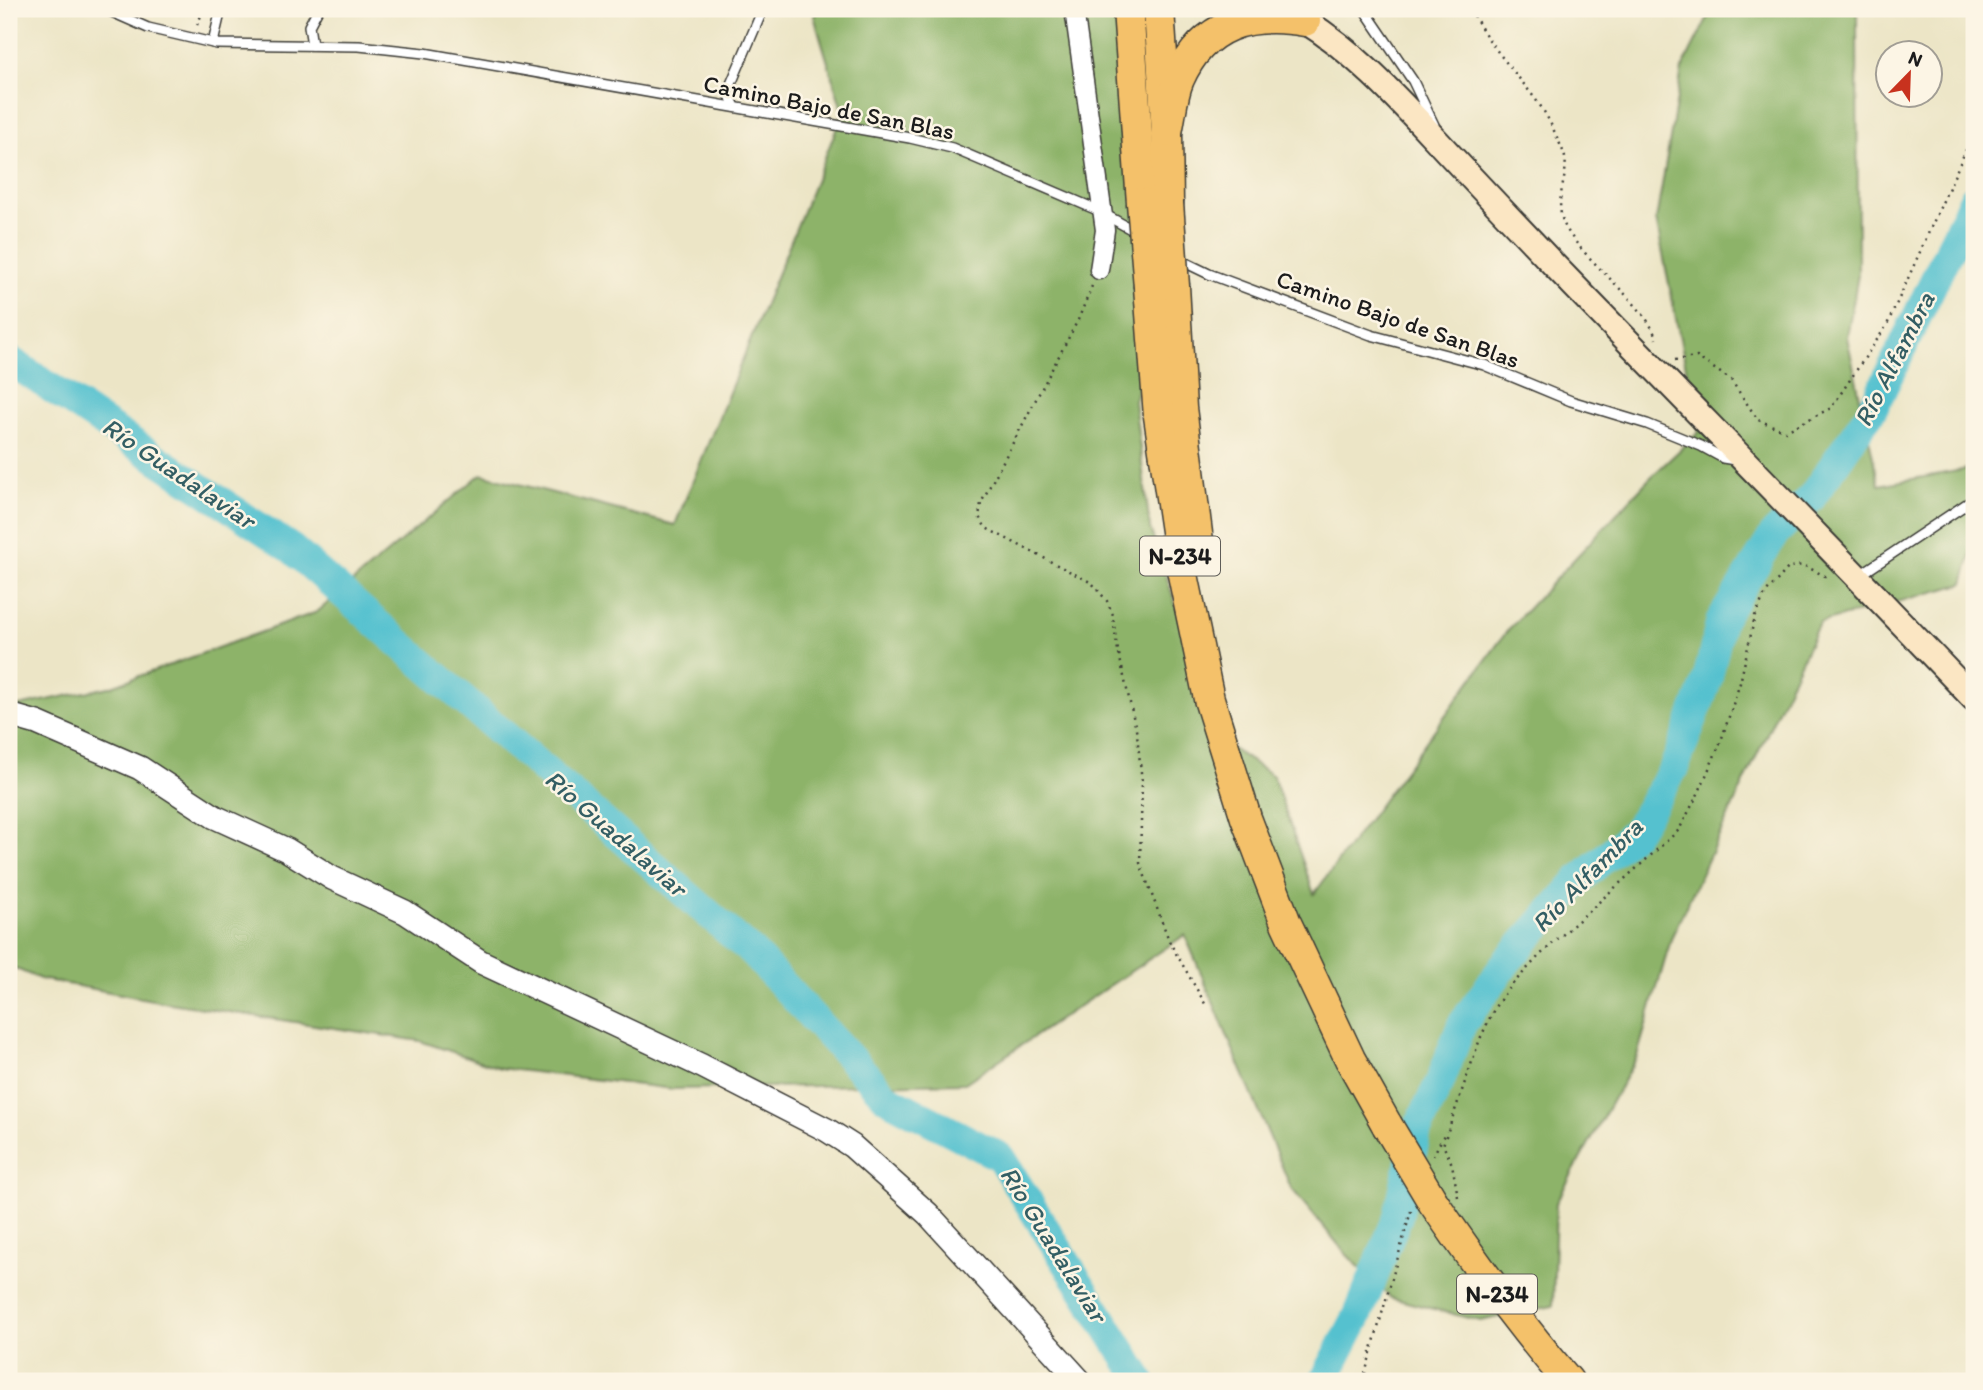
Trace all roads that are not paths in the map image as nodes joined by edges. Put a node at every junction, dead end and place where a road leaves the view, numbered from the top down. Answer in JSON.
{"nodes":[{"id":1,"x":105,"y":9,"type":"edge"},
{"id":2,"x":221,"y":9,"type":"edge"},
{"id":3,"x":318,"y":9,"type":"edge"},
{"id":4,"x":763,"y":9,"type":"edge"},
{"id":5,"x":1074,"y":9,"type":"edge"},
{"id":6,"x":1128,"y":9,"type":"edge"},
{"id":7,"x":1159,"y":9,"type":"edge"},
{"id":8,"x":1364,"y":9,"type":"edge"},
{"id":9,"x":1289,"y":14,"type":"edge"},
{"id":10,"x":213,"y":43,"type":"junction"},
{"id":11,"x":313,"y":45,"type":"junction"},
{"id":12,"x":736,"y":107,"type":"junction"},
{"id":13,"x":1167,"y":132,"type":"junction"},
{"id":14,"x":1450,"y":154,"type":"junction"},
{"id":15,"x":1155,"y":203,"type":"junction"},
{"id":16,"x":1103,"y":214,"type":"junction"},
{"id":17,"x":1152,"y":242,"type":"dead end"},
{"id":18,"x":1163,"y":249,"type":"dead end"},
{"id":19,"x":1099,"y":270,"type":"road end"},
{"id":20,"x":1747,"y":462,"type":"junction"},
{"id":21,"x":1974,"y":499,"type":"edge"},
{"id":22,"x":1859,"y":576,"type":"junction"},
{"id":23,"x":1974,"y":699,"type":"edge"},
{"id":24,"x":9,"y":715,"type":"edge"},
{"id":25,"x":1080,"y":1381,"type":"edge"},
{"id":26,"x":1568,"y":1381,"type":"edge"}],
"edges":[{"from":1,"to":10,"type":"lane","name":"Camino Bajo de San Blas"},
{"from":2,"to":10,"type":"lane"},
{"from":3,"to":11,"type":"lane"},
{"from":4,"to":12,"type":"lane"},
{"from":5,"to":16,"type":"street"},
{"from":6,"to":15,"type":"highway","number":"N-234"},
{"from":7,"to":13,"type":"highway","number":"N-234"},
{"from":8,"to":14,"type":"lane"},
{"from":9,"to":13,"type":"highway"},
{"from":9,"to":14,"type":"main road"},
{"from":10,"to":11,"type":"lane","name":"Camino Bajo de San Blas"},
{"from":11,"to":12,"type":"lane","name":"Camino Bajo de San Blas"},
{"from":12,"to":16,"type":"lane","name":"Camino Bajo de San Blas"},
{"from":13,"to":15,"type":"highway","number":"N-234"},
{"from":14,"to":20,"type":"main road"},
{"from":15,"to":26,"type":"highway","number":"N-234","bridge":true},
{"from":16,"to":17,"type":"lane","name":"Camino Bajo de San Blas"},
{"from":16,"to":19,"type":"street"},
{"from":18,"to":20,"type":"lane","name":"Camino Bajo de San Blas"},
{"from":20,"to":22,"type":"main road"},
{"from":21,"to":22,"type":"lane"},
{"from":22,"to":23,"type":"main road"},
{"from":24,"to":25,"type":"street"}]}
